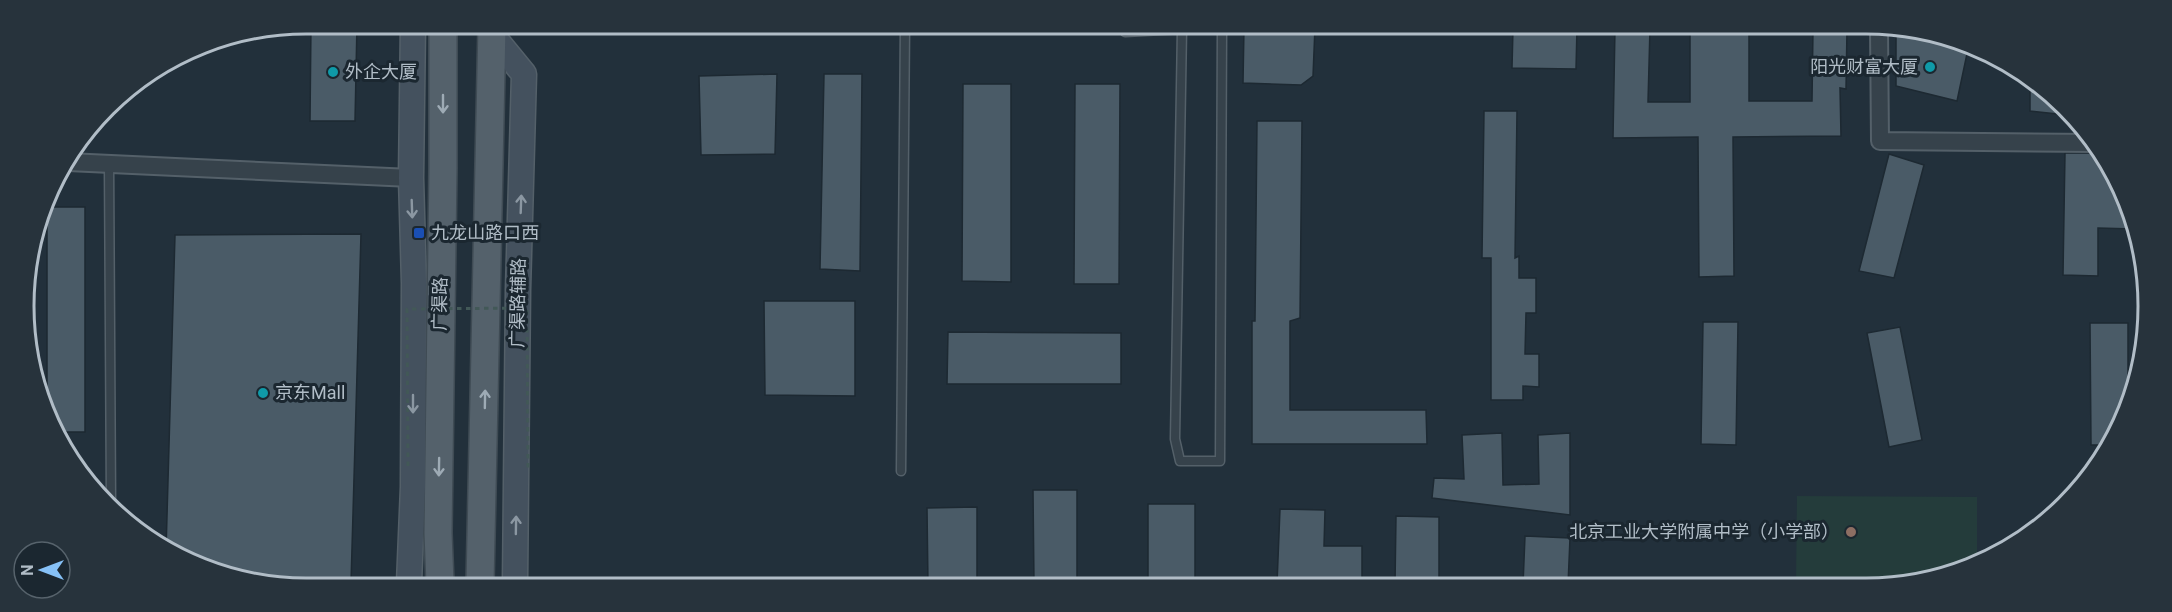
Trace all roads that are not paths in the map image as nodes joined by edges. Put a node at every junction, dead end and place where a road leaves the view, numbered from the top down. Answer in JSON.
{"nodes":[{"id":1,"x":413,"y":34,"type":"edge"},
{"id":2,"x":432,"y":34,"type":"edge"},
{"id":3,"x":443,"y":34,"type":"edge"},
{"id":4,"x":492,"y":34,"type":"edge"},
{"id":5,"x":495,"y":34,"type":"edge"},
{"id":6,"x":905,"y":34,"type":"edge"},
{"id":7,"x":1183,"y":34,"type":"edge"},
{"id":8,"x":1222,"y":34,"type":"edge"},
{"id":9,"x":1879,"y":35,"type":"edge"},
{"id":10,"x":412,"y":130,"type":"junction"},
{"id":11,"x":2082,"y":143,"type":"edge"},
{"id":12,"x":76,"y":162,"type":"edge"},
{"id":13,"x":109,"y":163,"type":"junction"},
{"id":14,"x":411,"y":178,"type":"junction"},
{"id":15,"x":901,"y":471,"type":"dead end"},
{"id":16,"x":111,"y":495,"type":"edge"},
{"id":17,"x":409,"y":578,"type":"edge"},
{"id":18,"x":440,"y":578,"type":"edge"},
{"id":19,"x":480,"y":578,"type":"edge"},
{"id":20,"x":515,"y":578,"type":"edge"}],
"edges":[{"from":1,"to":10,"type":"street"},
{"from":2,"to":10,"type":"street"},
{"from":3,"to":18,"type":"main road","name":"广渠路","one_way":true},
{"from":19,"to":4,"type":"main road","one_way":true},
{"from":20,"to":5,"type":"street","name":"广渠路辅路","one_way":true},
{"from":6,"to":15,"type":"lane"},
{"from":7,"to":8,"type":"lane"},
{"from":9,"to":11,"type":"street"},
{"from":10,"to":14,"type":"street"},
{"from":12,"to":13,"type":"street"},
{"from":13,"to":14,"type":"street"},
{"from":13,"to":16,"type":"lane"},
{"from":14,"to":17,"type":"street","one_way":true}]}
